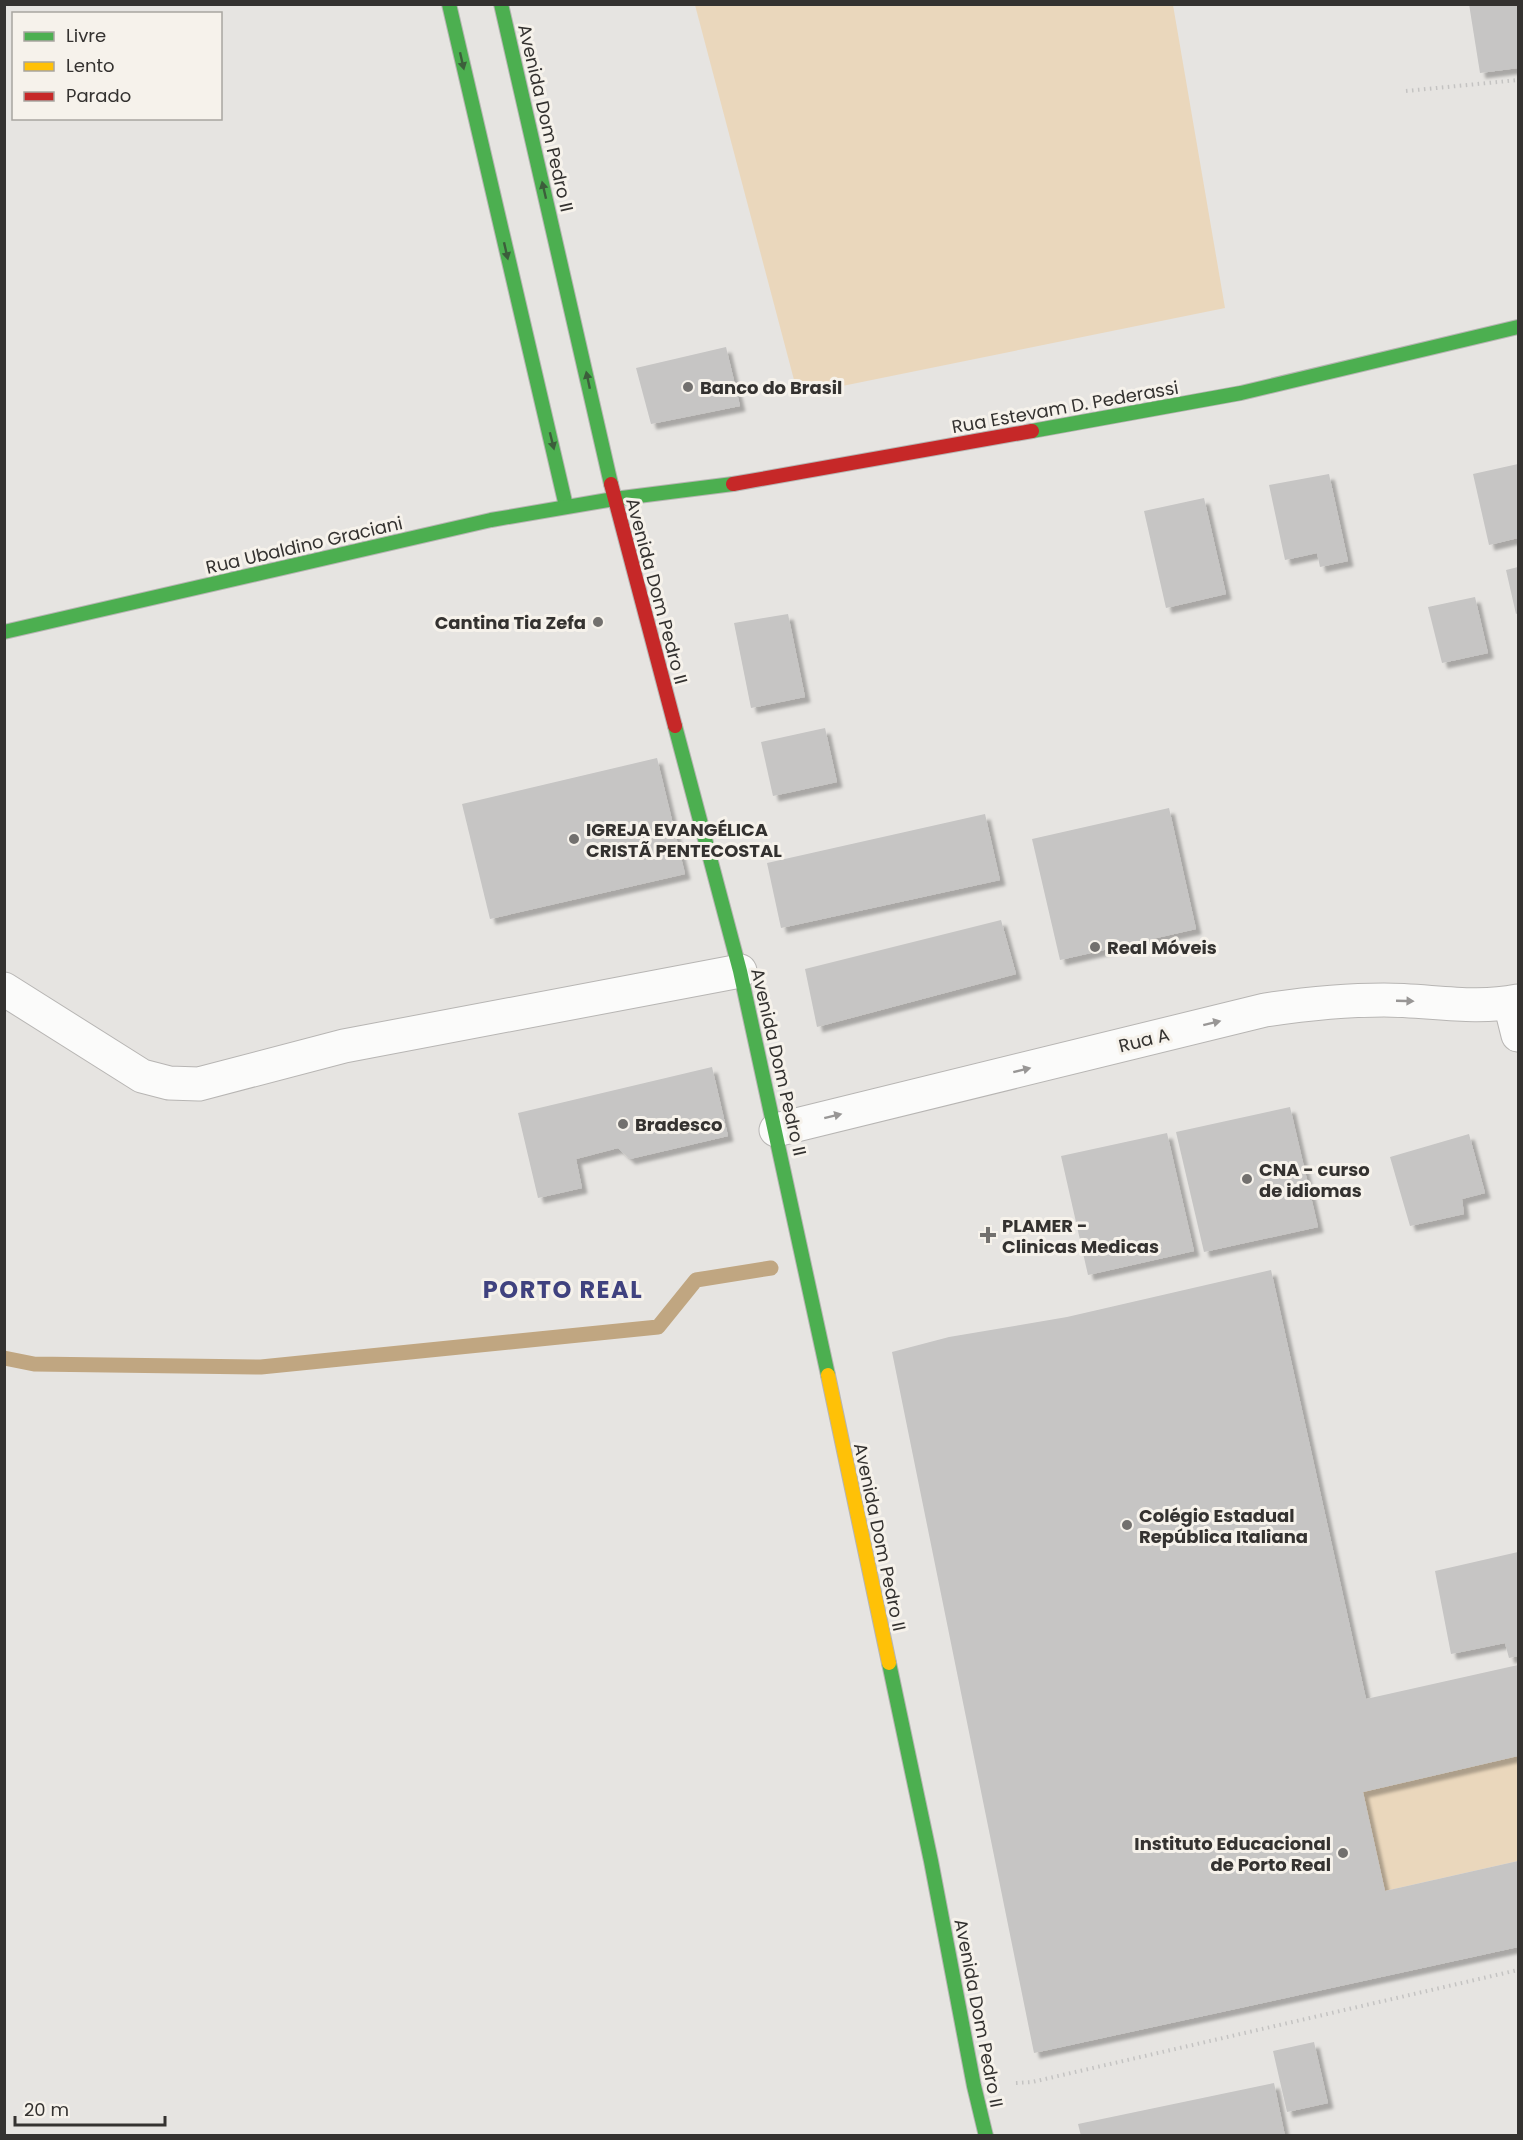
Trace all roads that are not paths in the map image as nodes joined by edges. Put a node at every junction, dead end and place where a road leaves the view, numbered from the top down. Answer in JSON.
{"nodes":[{"id":1,"x":449,"y":4,"type":"edge"},
{"id":2,"x":501,"y":4,"type":"edge"},
{"id":3,"x":1518,"y":327,"type":"edge"},
{"id":4,"x":614,"y":499,"type":"junction"},
{"id":5,"x":566,"y":506,"type":"junction"},
{"id":6,"x":4,"y":632,"type":"edge"},
{"id":7,"x":740,"y":971,"type":"junction"},
{"id":8,"x":4,"y":989,"type":"edge"},
{"id":9,"x":1514,"y":1002,"type":"edge"},
{"id":10,"x":1518,"y":1035,"type":"edge"},
{"id":11,"x":776,"y":1130,"type":"junction"},
{"id":12,"x":986,"y":2136,"type":"edge"}],
"edges":[{"from":1,"to":5,"type":"main road","one_way":true},
{"from":4,"to":2,"type":"main road","name":"Avenida Dom Pedro II","one_way":true},
{"from":3,"to":4,"type":"main road","name":"Rua Estevam D. Pederassi"},
{"from":4,"to":5,"type":"main road","name":"Rua Ubaldino Graciani"},
{"from":4,"to":7,"type":"main road","name":"Avenida Dom Pedro II"},
{"from":5,"to":6,"type":"main road","name":"Rua Ubaldino Graciani"},
{"from":7,"to":8,"type":"street"},
{"from":7,"to":11,"type":"main road","name":"Avenida Dom Pedro II"},
{"from":9,"to":10,"type":"street"},
{"from":11,"to":9,"type":"street","name":"Rua A","one_way":true},
{"from":11,"to":12,"type":"main road","name":"Avenida Dom Pedro II"}]}
